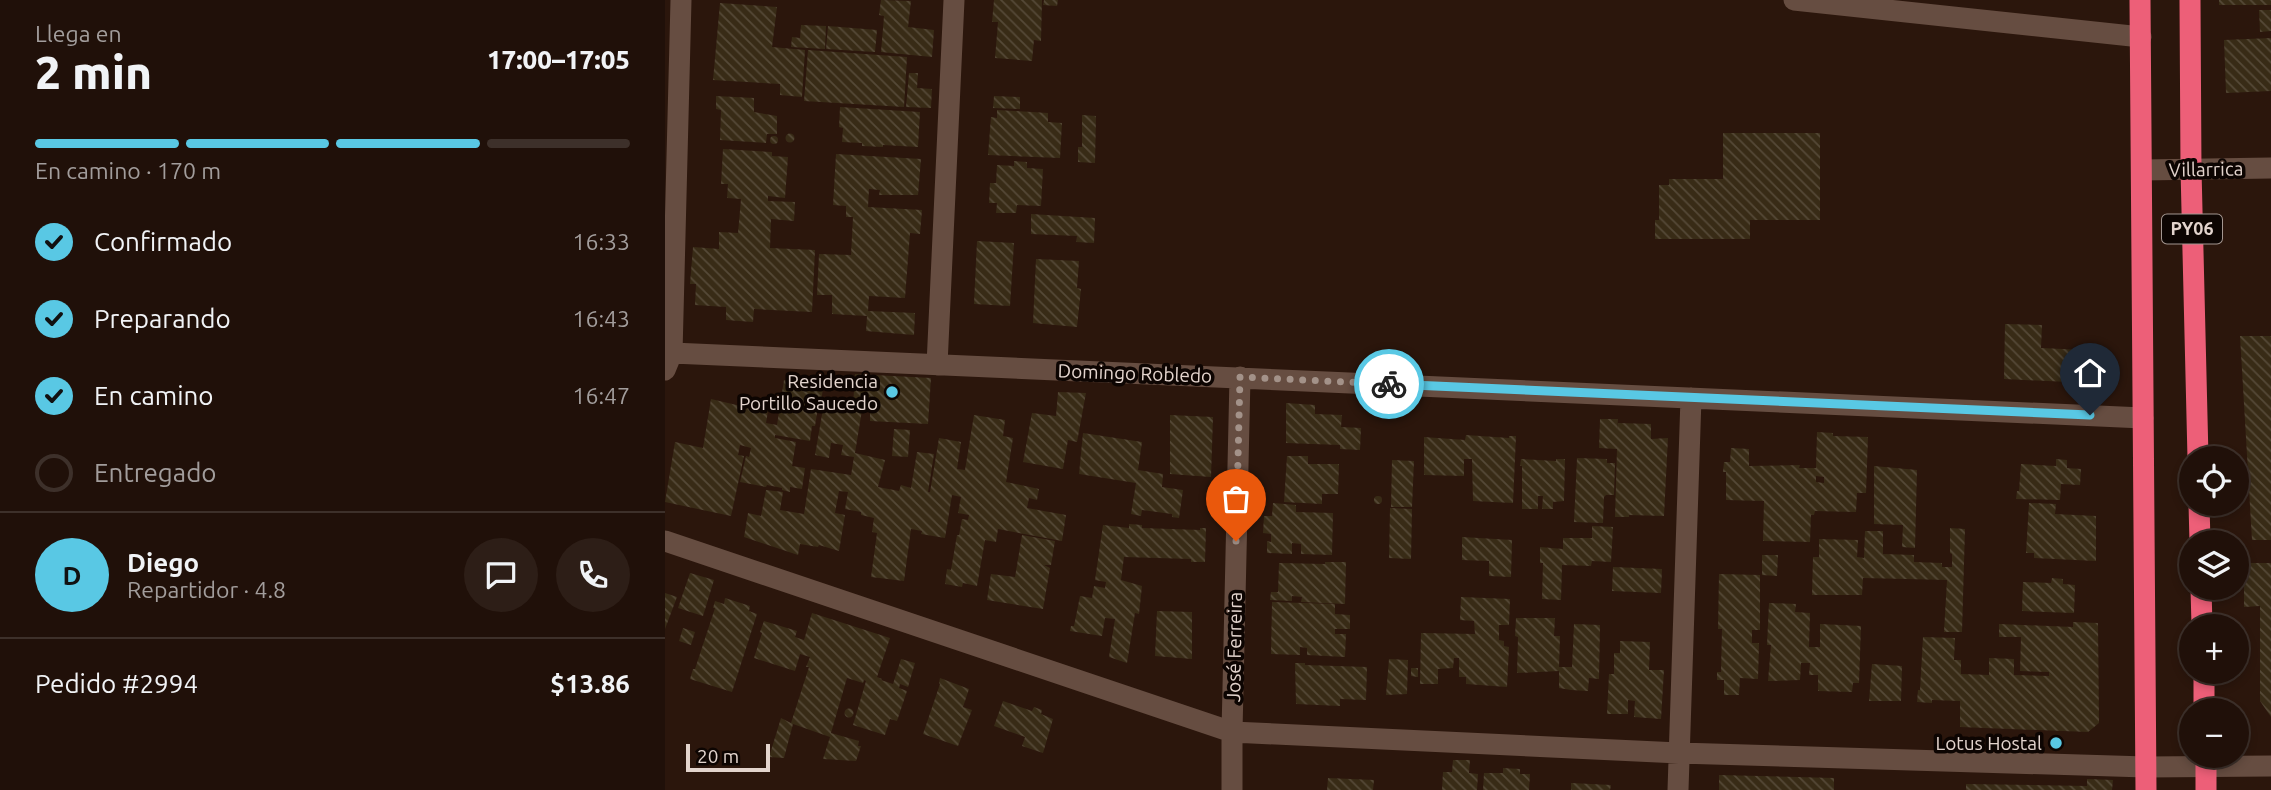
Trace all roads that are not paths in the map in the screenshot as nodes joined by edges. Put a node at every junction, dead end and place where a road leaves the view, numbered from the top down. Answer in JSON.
{"nodes":[{"id":1,"x":681,"y":0,"type":"edge"},
{"id":2,"x":954,"y":0,"type":"edge"},
{"id":3,"x":1794,"y":0,"type":"edge"},
{"id":4,"x":2140,"y":0,"type":"edge"},
{"id":5,"x":2190,"y":0,"type":"edge"},
{"id":6,"x":2141,"y":37,"type":"junction"},
{"id":7,"x":2271,"y":168,"type":"edge"},
{"id":8,"x":2191,"y":169,"type":"junction"},
{"id":9,"x":2142,"y":170,"type":"junction"},
{"id":10,"x":668,"y":361,"type":"edge"},
{"id":11,"x":937,"y":365,"type":"junction"},
{"id":12,"x":1240,"y":377,"type":"junction"},
{"id":13,"x":1691,"y":398,"type":"junction"},
{"id":14,"x":2143,"y":418,"type":"junction"},
{"id":15,"x":2198,"y":446,"type":"edge"},
{"id":16,"x":665,"y":541,"type":"edge"},
{"id":17,"x":1232,"y":732,"type":"junction"},
{"id":18,"x":1679,"y":753,"type":"junction"},
{"id":19,"x":2179,"y":764,"type":"edge"},
{"id":20,"x":2249,"y":764,"type":"edge"},
{"id":21,"x":2271,"y":766,"type":"edge"},
{"id":22,"x":2146,"y":767,"type":"junction"},
{"id":23,"x":2206,"y":768,"type":"edge"},
{"id":24,"x":1232,"y":790,"type":"edge"},
{"id":25,"x":1678,"y":790,"type":"edge"},
{"id":26,"x":2146,"y":790,"type":"edge"},
{"id":27,"x":2206,"y":790,"type":"edge"}],
"edges":[{"from":1,"to":10,"type":"street"},
{"from":2,"to":11,"type":"street"},
{"from":3,"to":6,"type":"street"},
{"from":4,"to":6,"type":"highway","number":"PY06"},
{"from":5,"to":8,"type":"highway","number":"PY06"},
{"from":6,"to":9,"type":"highway","number":"PY06"},
{"from":7,"to":8,"type":"street","name":"Villarrica"},
{"from":8,"to":9,"type":"street","name":"Villarrica"},
{"from":8,"to":15,"type":"highway","number":"PY06"},
{"from":9,"to":14,"type":"highway","number":"PY06"},
{"from":10,"to":11,"type":"street","name":"Domingo Robledo"},
{"from":11,"to":12,"type":"street","name":"Domingo Robledo"},
{"from":12,"to":13,"type":"street","name":"Domingo Robledo"},
{"from":12,"to":17,"type":"street","name":"José Ferreira"},
{"from":13,"to":14,"type":"street","name":"Domingo Robledo"},
{"from":13,"to":18,"type":"street"},
{"from":14,"to":22,"type":"highway","number":"PY06"},
{"from":16,"to":17,"type":"street"},
{"from":17,"to":18,"type":"street"},
{"from":17,"to":24,"type":"street","name":"José Ferreira"},
{"from":18,"to":22,"type":"street"},
{"from":18,"to":25,"type":"street"},
{"from":19,"to":22,"type":"street"},
{"from":20,"to":21,"type":"street"},
{"from":22,"to":26,"type":"highway","number":"PY06"},
{"from":23,"to":27,"type":"highway"}]}
